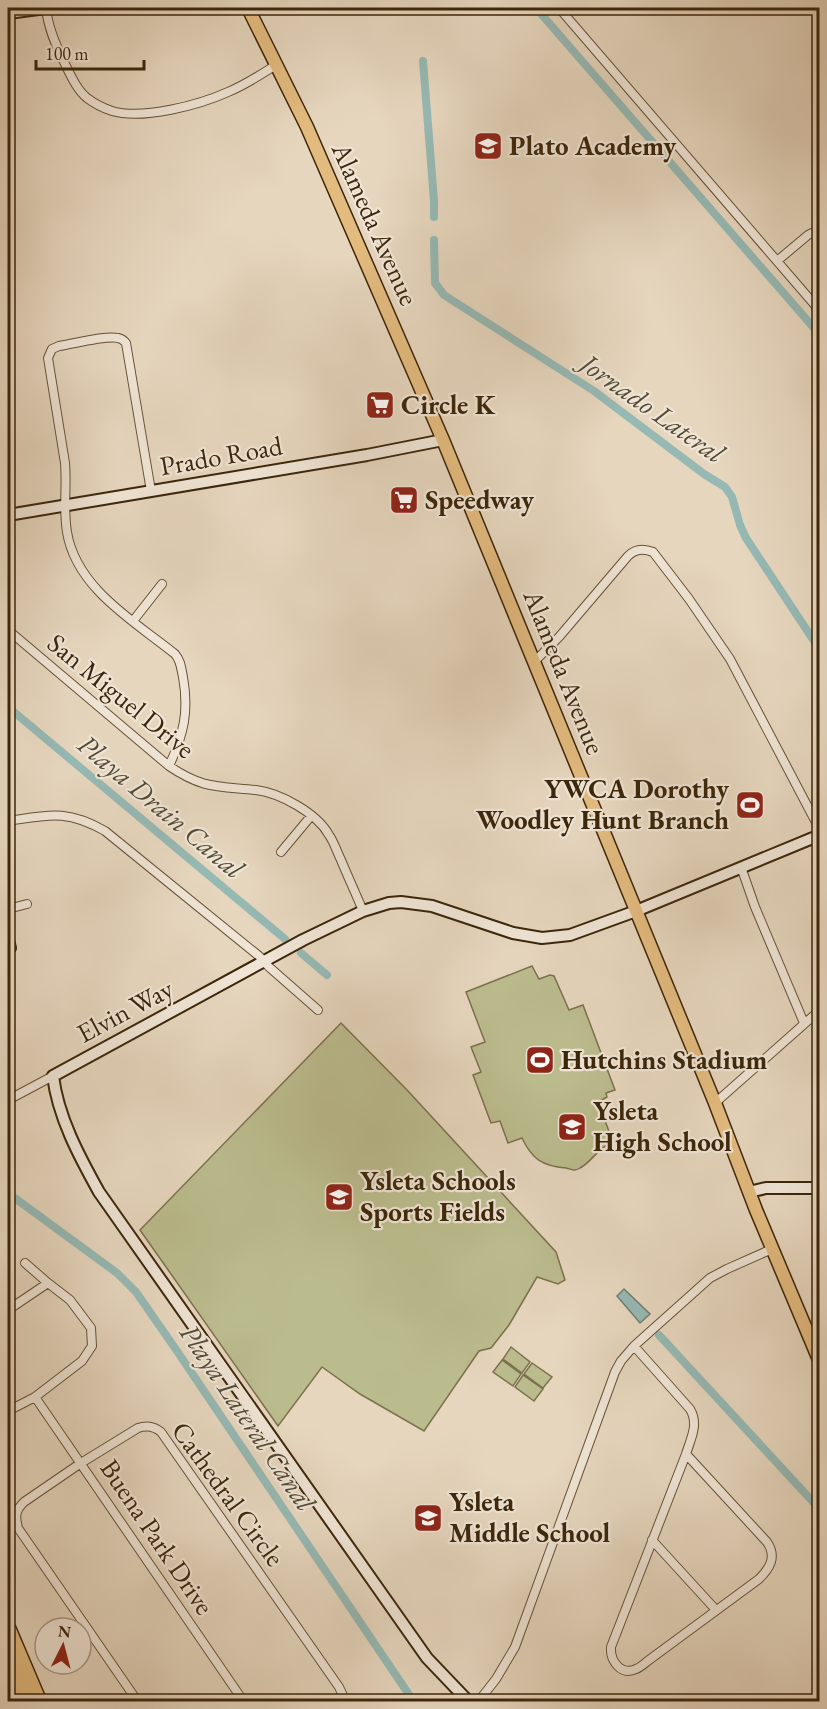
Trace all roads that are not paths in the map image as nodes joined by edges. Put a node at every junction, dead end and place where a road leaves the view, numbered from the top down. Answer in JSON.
{"nodes":[{"id":1,"x":46,"y":8,"type":"edge"},
{"id":2,"x":248,"y":8,"type":"edge"},
{"id":3,"x":559,"y":8,"type":"edge"},
{"id":4,"x":8,"y":13,"type":"edge"},
{"id":5,"x":276,"y":64,"type":"junction"},
{"id":6,"x":819,"y":229,"type":"edge"},
{"id":7,"x":777,"y":261,"type":"junction"},
{"id":8,"x":819,"y":311,"type":"edge"},
{"id":9,"x":443,"y":440,"type":"junction"},
{"id":10,"x":151,"y":491,"type":"junction"},
{"id":11,"x":64,"y":506,"type":"junction"},
{"id":12,"x":8,"y":515,"type":"edge"},
{"id":13,"x":162,"y":584,"type":"dead end"},
{"id":14,"x":134,"y":621,"type":"junction"},
{"id":15,"x":8,"y":630,"type":"edge"},
{"id":16,"x":534,"y":662,"type":"junction"},
{"id":17,"x":169,"y":766,"type":"junction"},
{"id":18,"x":311,"y":816,"type":"junction"},
{"id":19,"x":8,"y":821,"type":"edge"},
{"id":20,"x":819,"y":830,"type":"edge"},
{"id":21,"x":819,"y":835,"type":"edge"},
{"id":22,"x":281,"y":852,"type":"dead end"},
{"id":23,"x":741,"y":867,"type":"junction"},
{"id":24,"x":27,"y":904,"type":"dead end"},
{"id":25,"x":8,"y":909,"type":"edge"},
{"id":26,"x":363,"y":911,"type":"junction"},
{"id":27,"x":636,"y":911,"type":"junction"},
{"id":28,"x":264,"y":962,"type":"junction"},
{"id":29,"x":318,"y":1010,"type":"dead end"},
{"id":30,"x":819,"y":1010,"type":"edge"},
{"id":31,"x":804,"y":1023,"type":"junction"},
{"id":32,"x":53,"y":1076,"type":"junction"},
{"id":33,"x":8,"y":1100,"type":"edge"},
{"id":34,"x":715,"y":1103,"type":"junction"},
{"id":35,"x":819,"y":1188,"type":"edge"},
{"id":36,"x":749,"y":1192,"type":"junction"},
{"id":37,"x":772,"y":1249,"type":"junction"},
{"id":38,"x":26,"y":1263,"type":"dead end"},
{"id":39,"x":48,"y":1283,"type":"junction"},
{"id":40,"x":8,"y":1310,"type":"edge"},
{"id":41,"x":634,"y":1346,"type":"junction"},
{"id":42,"x":819,"y":1362,"type":"edge"},
{"id":43,"x":35,"y":1397,"type":"junction"},
{"id":44,"x":8,"y":1411,"type":"edge"},
{"id":45,"x":686,"y":1454,"type":"junction"},
{"id":46,"x":81,"y":1462,"type":"junction"},
{"id":47,"x":652,"y":1540,"type":"junction"},
{"id":48,"x":716,"y":1610,"type":"junction"},
{"id":49,"x":8,"y":1629,"type":"edge"},
{"id":50,"x":8,"y":1652,"type":"edge"},
{"id":51,"x":27,"y":1701,"type":"edge"},
{"id":52,"x":39,"y":1701,"type":"edge"},
{"id":53,"x":138,"y":1701,"type":"edge"},
{"id":54,"x":244,"y":1701,"type":"edge"},
{"id":55,"x":346,"y":1701,"type":"edge"},
{"id":56,"x":469,"y":1701,"type":"edge"},
{"id":57,"x":478,"y":1701,"type":"edge"}],
"edges":[{"from":1,"to":4,"type":"street"},
{"from":1,"to":5,"type":"street"},
{"from":2,"to":5,"type":"main road","name":"Alameda Avenue"},
{"from":3,"to":7,"type":"street"},
{"from":5,"to":9,"type":"main road","name":"Alameda Avenue"},
{"from":6,"to":7,"type":"street"},
{"from":7,"to":8,"type":"street"},
{"from":9,"to":10,"type":"street","name":"Prado Road"},
{"from":9,"to":16,"type":"main road","name":"Alameda Avenue"},
{"from":10,"to":11,"type":"street","name":"Prado Road"},
{"from":10,"to":11,"type":"street"},
{"from":11,"to":12,"type":"street","name":"Prado Road"},
{"from":11,"to":14,"type":"street"},
{"from":13,"to":14,"type":"street"},
{"from":14,"to":17,"type":"street"},
{"from":15,"to":17,"type":"street","name":"San Miguel Drive"},
{"from":16,"to":20,"type":"street"},
{"from":16,"to":27,"type":"main road","name":"Alameda Avenue"},
{"from":17,"to":18,"type":"street","name":"San Miguel Drive"},
{"from":18,"to":22,"type":"street"},
{"from":18,"to":26,"type":"street","name":"San Miguel Drive"},
{"from":19,"to":28,"type":"street"},
{"from":21,"to":23,"type":"street","name":"Elvin Way"},
{"from":23,"to":27,"type":"street","name":"Elvin Way"},
{"from":23,"to":31,"type":"street"},
{"from":24,"to":25,"type":"street"},
{"from":26,"to":27,"type":"street","name":"Elvin Way"},
{"from":26,"to":28,"type":"street","name":"Elvin Way"},
{"from":27,"to":34,"type":"main road","name":"Alameda Avenue"},
{"from":28,"to":29,"type":"street"},
{"from":28,"to":32,"type":"street","name":"Elvin Way"},
{"from":30,"to":31,"type":"street"},
{"from":31,"to":34,"type":"street"},
{"from":32,"to":33,"type":"street","name":"Elvin Way"},
{"from":32,"to":56,"type":"street"},
{"from":34,"to":36,"type":"main road","name":"Alameda Avenue"},
{"from":35,"to":36,"type":"street"},
{"from":36,"to":37,"type":"main road","name":"Alameda Avenue"},
{"from":37,"to":41,"type":"street"},
{"from":37,"to":42,"type":"main road","name":"Alameda Avenue"},
{"from":38,"to":39,"type":"street"},
{"from":39,"to":40,"type":"street"},
{"from":39,"to":43,"type":"street"},
{"from":41,"to":45,"type":"street"},
{"from":41,"to":57,"type":"street"},
{"from":43,"to":44,"type":"street"},
{"from":43,"to":46,"type":"street","name":"Buena Park Drive"},
{"from":45,"to":47,"type":"street"},
{"from":45,"to":48,"type":"street"},
{"from":46,"to":53,"type":"street","name":"Cathedral Circle"},
{"from":46,"to":54,"type":"street","name":"Buena Park Drive"},
{"from":46,"to":55,"type":"street","name":"Cathedral Circle"},
{"from":47,"to":48,"type":"street"},
{"from":47,"to":48,"type":"street"},
{"from":49,"to":52,"type":"highway"},
{"from":50,"to":51,"type":"highway"}]}
